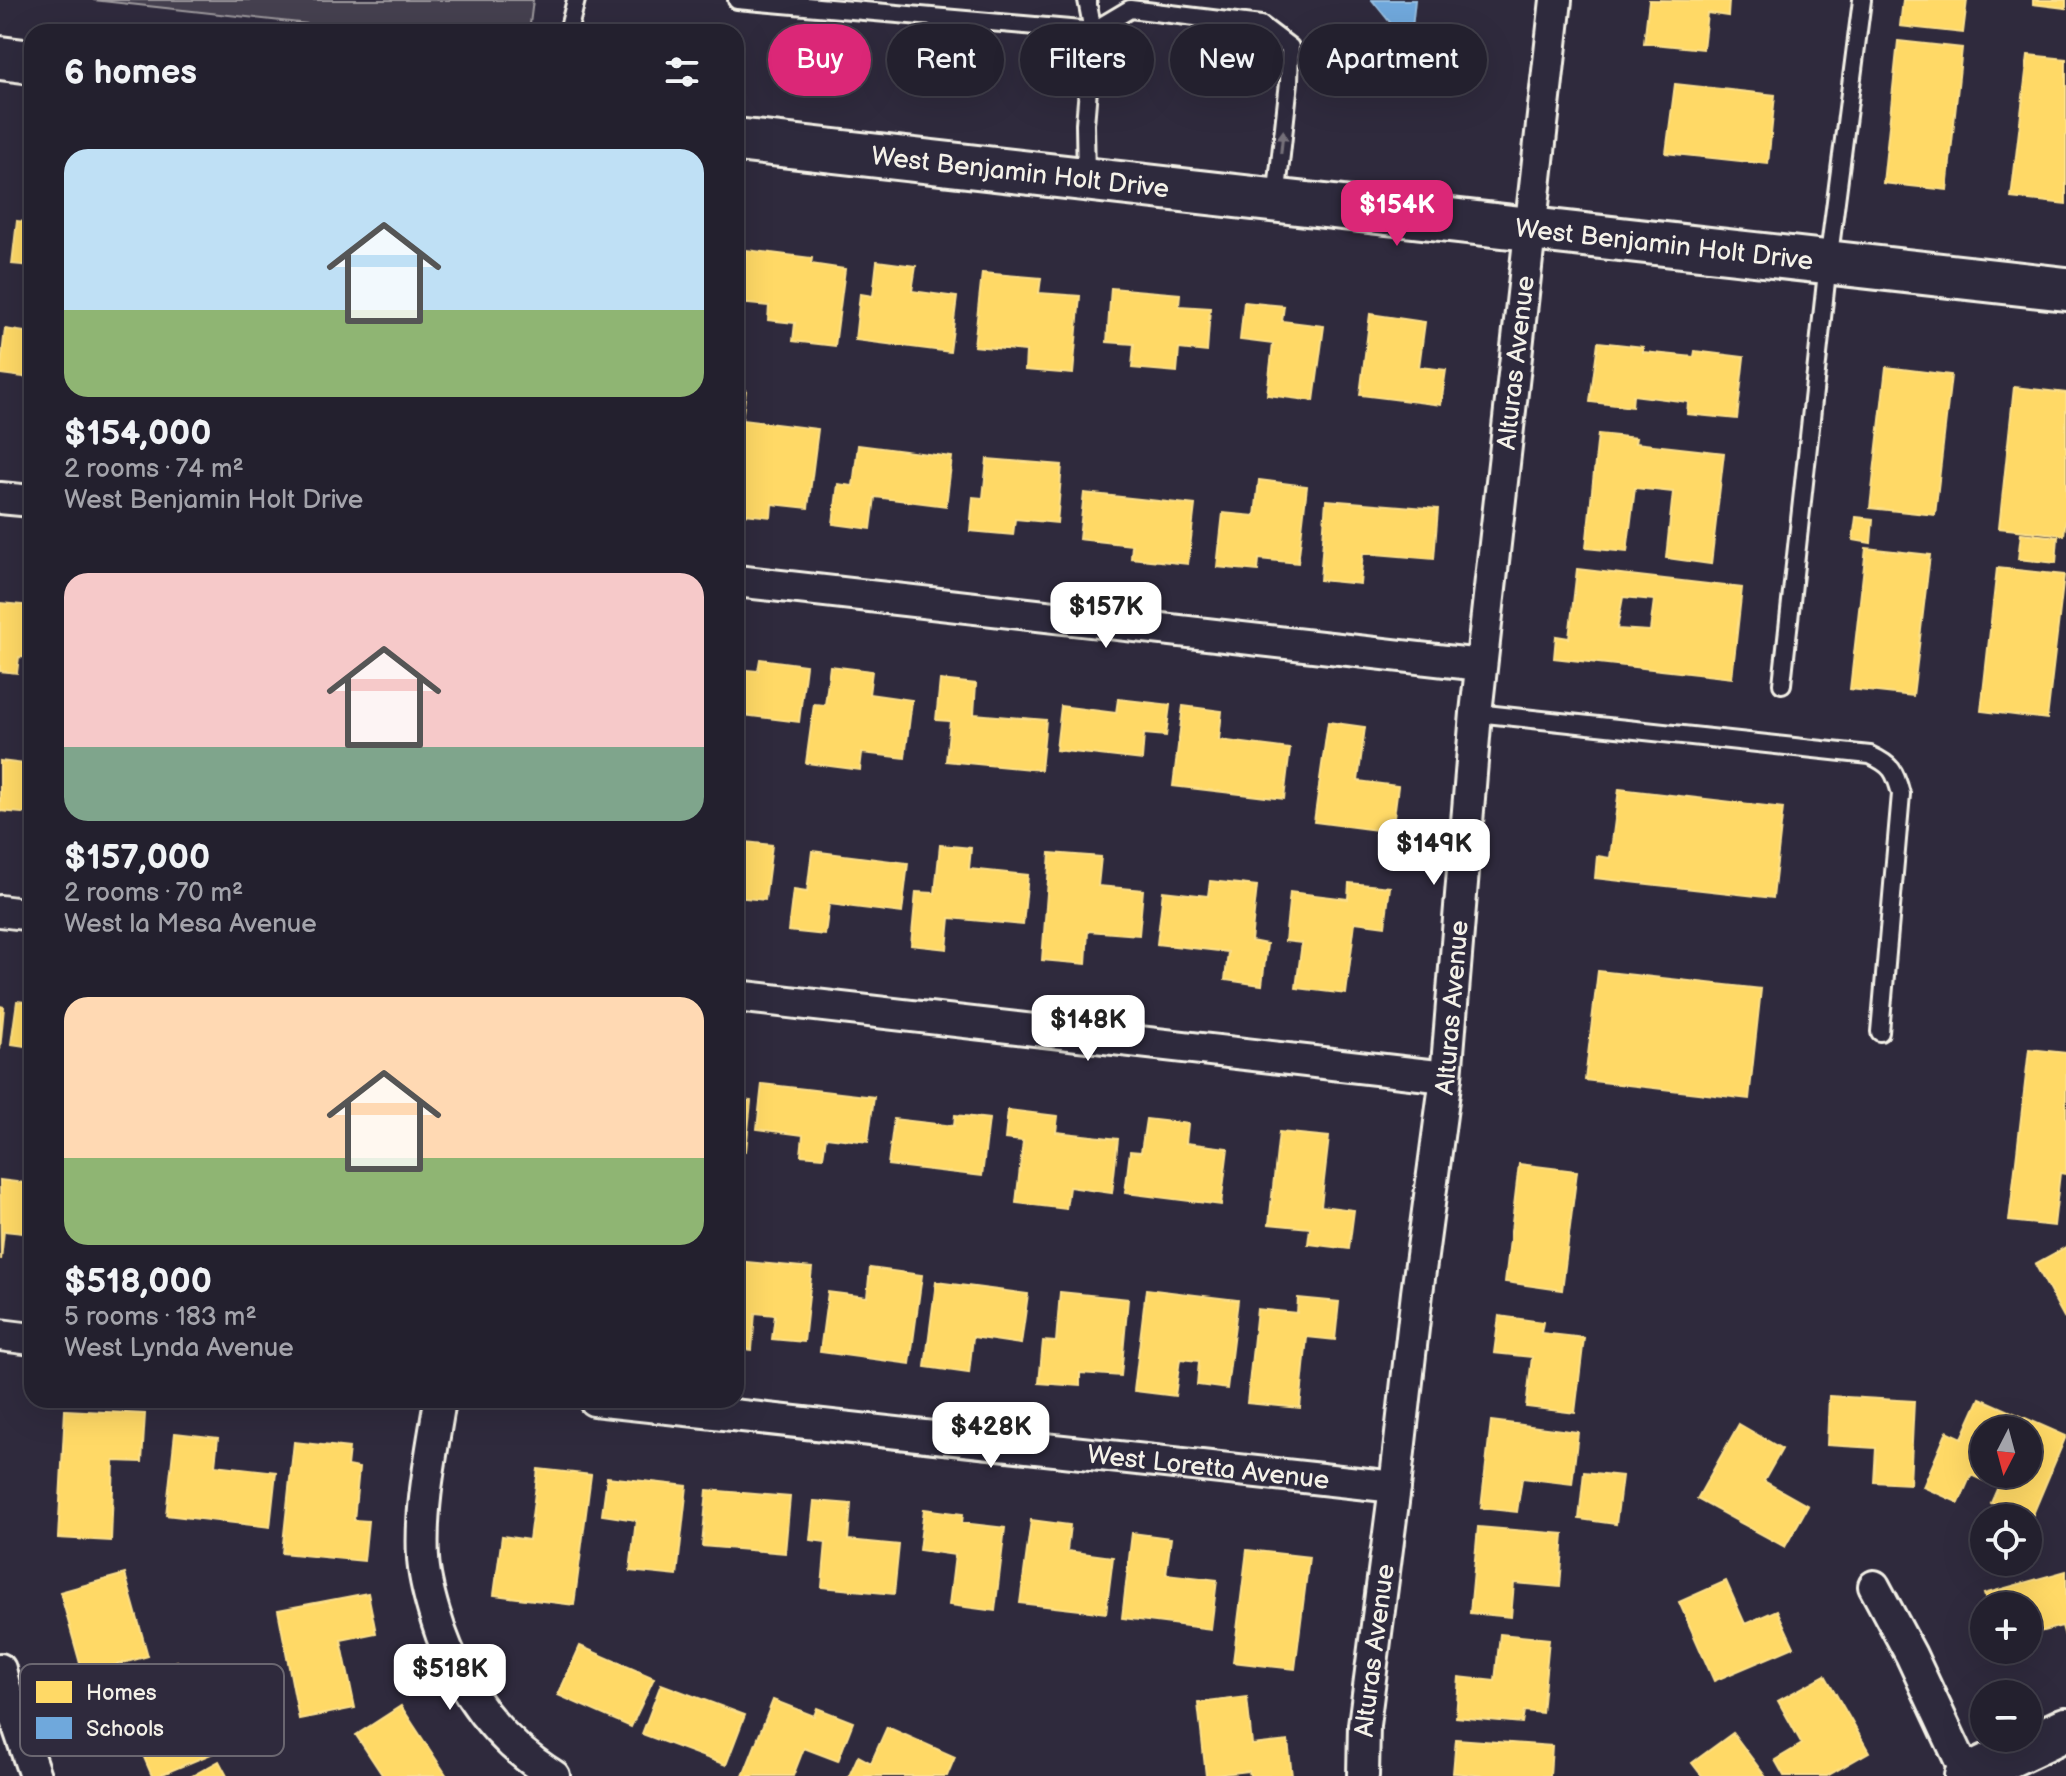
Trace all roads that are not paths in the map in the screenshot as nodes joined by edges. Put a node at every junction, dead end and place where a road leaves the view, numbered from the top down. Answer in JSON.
{"nodes":[{"id":1,"x":737,"y":0,"type":"edge"},
{"id":2,"x":1087,"y":0,"type":"edge"},
{"id":3,"x":1556,"y":0,"type":"edge"},
{"id":4,"x":1862,"y":0,"type":"edge"},
{"id":5,"x":578,"y":3,"type":"edge"},
{"id":6,"x":571,"y":24,"type":"edge"},
{"id":7,"x":1092,"y":24,"type":"edge"},
{"id":8,"x":1105,"y":24,"type":"edge"},
{"id":9,"x":1020,"y":25,"type":"edge"},
{"id":10,"x":0,"y":58,"type":"edge"},
{"id":11,"x":24,"y":61,"type":"edge"},
{"id":12,"x":1087,"y":96,"type":"edge"},
{"id":13,"x":744,"y":141,"type":"edge"},
{"id":14,"x":1086,"y":180,"type":"junction"},
{"id":15,"x":1276,"y":201,"type":"junction"},
{"id":16,"x":1531,"y":230,"type":"junction"},
{"id":17,"x":1828,"y":263,"type":"junction"},
{"id":18,"x":2066,"y":289,"type":"edge"},
{"id":19,"x":0,"y":498,"type":"edge"},
{"id":20,"x":24,"y":500,"type":"edge"},
{"id":21,"x":744,"y":582,"type":"edge"},
{"id":22,"x":1481,"y":665,"type":"junction"},
{"id":23,"x":1782,"y":684,"type":"dead end"},
{"id":24,"x":1476,"y":713,"type":"junction"},
{"id":25,"x":0,"y":911,"type":"edge"},
{"id":26,"x":24,"y":914,"type":"edge"},
{"id":27,"x":744,"y":997,"type":"edge"},
{"id":28,"x":1880,"y":1032,"type":"dead end"},
{"id":29,"x":1446,"y":1077,"type":"junction"},
{"id":30,"x":0,"y":1335,"type":"edge"},
{"id":31,"x":24,"y":1338,"type":"edge"},
{"id":32,"x":439,"y":1408,"type":"edge"},
{"id":33,"x":668,"y":1408,"type":"edge"},
{"id":34,"x":1395,"y":1487,"type":"junction"},
{"id":35,"x":1874,"y":1586,"type":"dead end"},
{"id":36,"x":0,"y":1669,"type":"edge"},
{"id":37,"x":2066,"y":1729,"type":"edge"},
{"id":38,"x":20,"y":1732,"type":"edge"},
{"id":39,"x":28,"y":1756,"type":"edge"},
{"id":40,"x":35,"y":1776,"type":"edge"},
{"id":41,"x":554,"y":1776,"type":"edge"},
{"id":42,"x":1363,"y":1776,"type":"edge"},
{"id":43,"x":1967,"y":1776,"type":"edge"}],
"edges":[{"from":1,"to":9,"type":"lane"},
{"from":2,"to":7,"type":"lane"},
{"from":3,"to":16,"type":"street","name":"Alturas Avenue"},
{"from":4,"to":17,"type":"lane"},
{"from":5,"to":6,"type":"lane"},
{"from":15,"to":8,"type":"lane","one_way":true},
{"from":10,"to":11,"type":"main road"},
{"from":12,"to":14,"type":"lane"},
{"from":13,"to":14,"type":"main road","name":"West Benjamin Holt Drive"},
{"from":14,"to":15,"type":"main road","name":"West Benjamin Holt Drive"},
{"from":15,"to":16,"type":"main road","name":"West Benjamin Holt Drive"},
{"from":16,"to":17,"type":"main road","name":"West Benjamin Holt Drive"},
{"from":16,"to":22,"type":"street","name":"Alturas Avenue"},
{"from":17,"to":18,"type":"main road","name":"West Benjamin Holt Drive"},
{"from":17,"to":23,"type":"lane"},
{"from":19,"to":20,"type":"street"},
{"from":21,"to":22,"type":"street"},
{"from":22,"to":24,"type":"street","name":"Alturas Avenue"},
{"from":24,"to":28,"type":"lane"},
{"from":24,"to":29,"type":"street","name":"Alturas Avenue"},
{"from":25,"to":26,"type":"street"},
{"from":27,"to":29,"type":"street"},
{"from":29,"to":34,"type":"street","name":"Alturas Avenue"},
{"from":30,"to":31,"type":"street"},
{"from":32,"to":41,"type":"street"},
{"from":33,"to":34,"type":"street","name":"West Loretta Avenue"},
{"from":34,"to":42,"type":"street","name":"Alturas Avenue"},
{"from":35,"to":43,"type":"street"},
{"from":36,"to":38,"type":"street"},
{"from":37,"to":43,"type":"main road"},
{"from":39,"to":40,"type":"street"}]}
